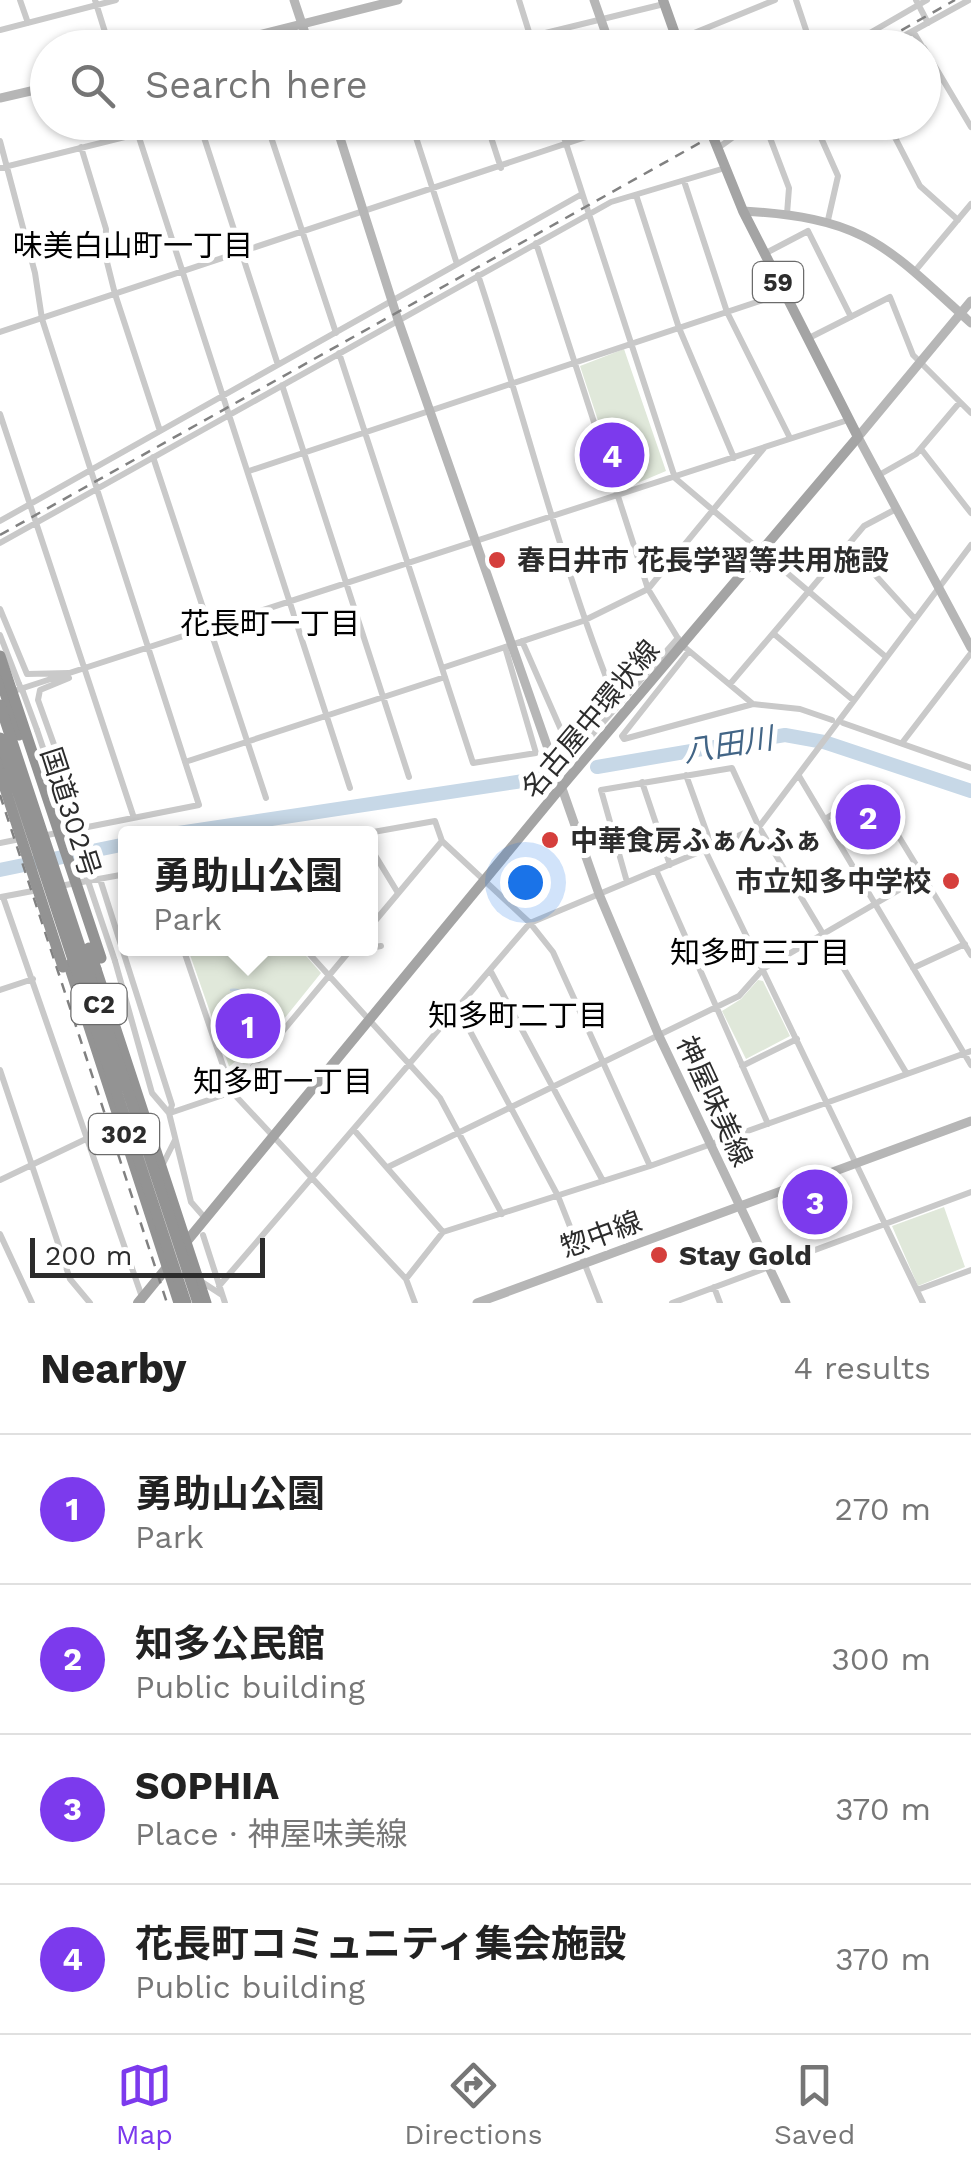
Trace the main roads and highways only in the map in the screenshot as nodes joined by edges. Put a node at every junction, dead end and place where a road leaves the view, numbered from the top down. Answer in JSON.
{"nodes":[{"id":1,"x":663,"y":2,"type":"edge"},
{"id":2,"x":673,"y":30,"type":"edge"},
{"id":3,"x":714,"y":140,"type":"edge"},
{"id":4,"x":1,"y":652,"type":"edge"},
{"id":5,"x":0,"y":678,"type":"edge"},
{"id":6,"x":0,"y":705,"type":"edge"},
{"id":7,"x":0,"y":738,"type":"edge"},
{"id":8,"x":0,"y":757,"type":"edge"},
{"id":9,"x":0,"y":773,"type":"edge"},
{"id":10,"x":98,"y":963,"type":"junction"},
{"id":11,"x":66,"y":966,"type":"junction"},
{"id":12,"x":186,"y":1242,"type":"junction"},
{"id":13,"x":168,"y":1267,"type":"junction"},
{"id":14,"x":140,"y":1300,"type":"edge"},
{"id":15,"x":183,"y":1303,"type":"edge"},
{"id":16,"x":198,"y":1303,"type":"edge"},
{"id":17,"x":206,"y":1303,"type":"edge"}],
"edges":[{"from":1,"to":2,"type":"main road"},
{"from":3,"to":12,"type":"main road","name":"名古屋中環状線","number":"59"},
{"from":4,"to":10,"type":"highway","bridge":true},
{"from":5,"to":10,"type":"highway","name":"国道302号","bridge":true},
{"from":6,"to":16,"type":"highway","number":"C2","bridge":true},
{"from":7,"to":15,"type":"highway","number":"C2","bridge":true},
{"from":8,"to":11,"type":"highway","name":"国道302号","bridge":true},
{"from":9,"to":11,"type":"highway","bridge":true},
{"from":10,"to":12,"type":"highway","number":"302"},
{"from":11,"to":13,"type":"highway","number":"302"},
{"from":12,"to":13,"type":"main road","name":"名古屋中環状線"},
{"from":12,"to":17,"type":"highway","number":"302"},
{"from":13,"to":14,"type":"main road","name":"名古屋中環状線"},
{"from":13,"to":15,"type":"highway","number":"302"}]}
